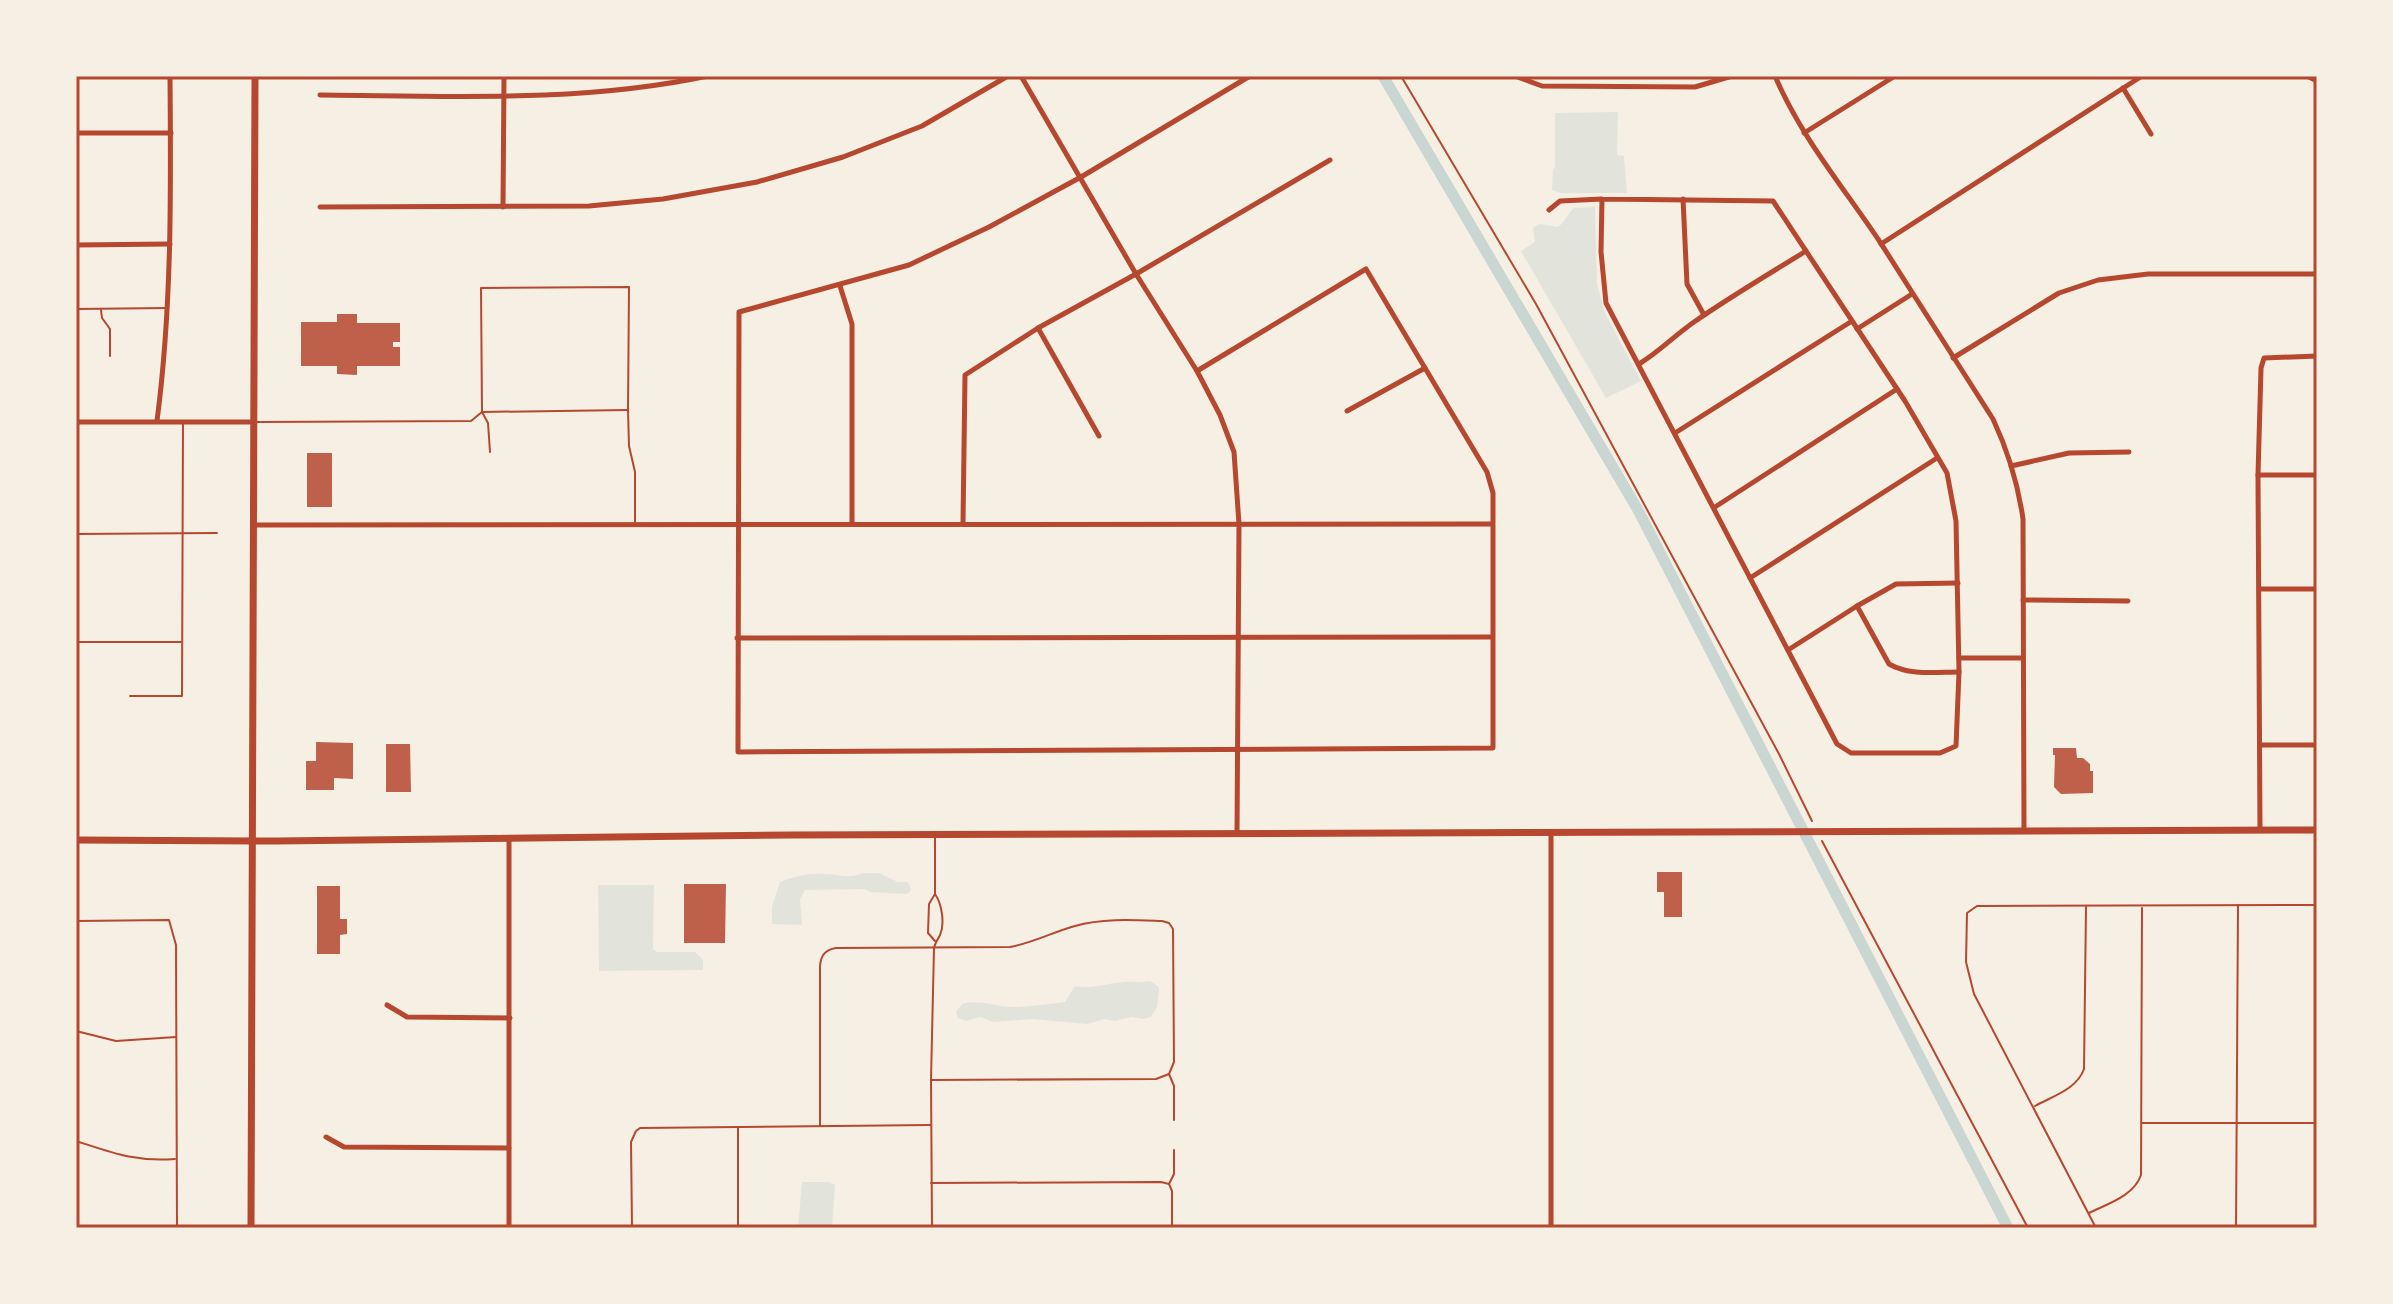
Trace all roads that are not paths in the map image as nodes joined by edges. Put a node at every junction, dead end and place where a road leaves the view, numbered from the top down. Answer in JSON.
{"nodes":[{"id":1,"x":170,"y":76,"type":"edge"},
{"id":2,"x":255,"y":76,"type":"edge"},
{"id":3,"x":504,"y":76,"type":"edge"},
{"id":4,"x":708,"y":76,"type":"edge"},
{"id":5,"x":1008,"y":76,"type":"edge"},
{"id":6,"x":1021,"y":76,"type":"edge"},
{"id":7,"x":1250,"y":76,"type":"edge"},
{"id":8,"x":1515,"y":76,"type":"edge"},
{"id":9,"x":1732,"y":76,"type":"edge"},
{"id":10,"x":1775,"y":76,"type":"edge"},
{"id":11,"x":1895,"y":76,"type":"edge"},
{"id":12,"x":2142,"y":76,"type":"edge"},
{"id":13,"x":2307,"y":76,"type":"edge"},
{"id":14,"x":2317,"y":81,"type":"edge"},
{"id":15,"x":2123,"y":88,"type":"junction"},
{"id":16,"x":320,"y":95,"type":"dead end"},
{"id":17,"x":504,"y":96,"type":"junction"},
{"id":18,"x":76,"y":133,"type":"edge"},
{"id":19,"x":171,"y":133,"type":"junction"},
{"id":20,"x":1804,"y":133,"type":"junction"},
{"id":21,"x":2151,"y":134,"type":"dead end"},
{"id":22,"x":1330,"y":160,"type":"dead end"},
{"id":23,"x":1081,"y":177,"type":"junction"},
{"id":24,"x":1602,"y":199,"type":"junction"},
{"id":25,"x":1683,"y":199,"type":"junction"},
{"id":26,"x":320,"y":207,"type":"dead end"},
{"id":27,"x":503,"y":207,"type":"junction"},
{"id":28,"x":1549,"y":210,"type":"dead end"},
{"id":29,"x":170,"y":244,"type":"junction"},
{"id":30,"x":1881,"y":244,"type":"junction"},
{"id":31,"x":76,"y":245,"type":"edge"},
{"id":32,"x":1806,"y":251,"type":"junction"},
{"id":33,"x":1136,"y":274,"type":"junction"},
{"id":34,"x":2317,"y":274,"type":"edge"},
{"id":35,"x":840,"y":286,"type":"junction"},
{"id":36,"x":1912,"y":294,"type":"junction"},
{"id":37,"x":168,"y":308,"type":"junction"},
{"id":38,"x":76,"y":309,"type":"edge"},
{"id":39,"x":101,"y":309,"type":"junction"},
{"id":40,"x":1704,"y":315,"type":"junction"},
{"id":41,"x":1852,"y":321,"type":"junction"},
{"id":42,"x":1038,"y":328,"type":"junction"},
{"id":43,"x":1857,"y":329,"type":"junction"},
{"id":44,"x":110,"y":356,"type":"dead end"},
{"id":45,"x":2317,"y":356,"type":"edge"},
{"id":46,"x":1953,"y":358,"type":"junction"},
{"id":47,"x":1639,"y":364,"type":"junction"},
{"id":48,"x":1425,"y":368,"type":"junction"},
{"id":49,"x":1197,"y":371,"type":"junction"},
{"id":50,"x":1897,"y":389,"type":"junction"},
{"id":51,"x":628,"y":410,"type":"junction"},
{"id":52,"x":1347,"y":411,"type":"dead end"},
{"id":53,"x":482,"y":412,"type":"junction"},
{"id":54,"x":157,"y":421,"type":"junction"},
{"id":55,"x":183,"y":421,"type":"junction"},
{"id":56,"x":76,"y":422,"type":"edge"},
{"id":57,"x":254,"y":422,"type":"junction"},
{"id":58,"x":1675,"y":433,"type":"junction"},
{"id":59,"x":1099,"y":436,"type":"dead end"},
{"id":60,"x":490,"y":452,"type":"dead end"},
{"id":61,"x":2129,"y":452,"type":"dead end"},
{"id":62,"x":1937,"y":458,"type":"junction"},
{"id":63,"x":2011,"y":466,"type":"junction"},
{"id":64,"x":2258,"y":475,"type":"junction"},
{"id":65,"x":2317,"y":475,"type":"edge"},
{"id":66,"x":1715,"y":507,"type":"junction"},
{"id":67,"x":963,"y":523,"type":"junction"},
{"id":68,"x":739,"y":524,"type":"junction"},
{"id":69,"x":852,"y":524,"type":"junction"},
{"id":70,"x":1239,"y":524,"type":"junction"},
{"id":71,"x":1492,"y":524,"type":"junction"},
{"id":72,"x":252,"y":525,"type":"junction"},
{"id":73,"x":635,"y":525,"type":"junction"},
{"id":74,"x":183,"y":533,"type":"junction"},
{"id":75,"x":217,"y":533,"type":"dead end"},
{"id":76,"x":76,"y":534,"type":"edge"},
{"id":77,"x":1750,"y":578,"type":"junction"},
{"id":78,"x":1958,"y":583,"type":"junction"},
{"id":79,"x":2259,"y":589,"type":"junction"},
{"id":80,"x":2317,"y":589,"type":"edge"},
{"id":81,"x":2023,"y":600,"type":"junction"},
{"id":82,"x":2128,"y":601,"type":"dead end"},
{"id":83,"x":1857,"y":606,"type":"junction"},
{"id":84,"x":1239,"y":637,"type":"junction"},
{"id":85,"x":1492,"y":637,"type":"junction"},
{"id":86,"x":737,"y":638,"type":"junction"},
{"id":87,"x":76,"y":642,"type":"edge"},
{"id":88,"x":183,"y":642,"type":"junction"},
{"id":89,"x":1788,"y":650,"type":"junction"},
{"id":90,"x":1959,"y":658,"type":"junction"},
{"id":91,"x":2023,"y":658,"type":"junction"},
{"id":92,"x":1959,"y":672,"type":"junction"},
{"id":93,"x":130,"y":696,"type":"dead end"},
{"id":94,"x":2260,"y":745,"type":"junction"},
{"id":95,"x":2317,"y":745,"type":"edge"},
{"id":96,"x":1237,"y":750,"type":"junction"},
{"id":97,"x":2260,"y":830,"type":"junction"},
{"id":98,"x":2317,"y":830,"type":"edge"},
{"id":99,"x":2024,"y":831,"type":"junction"},
{"id":100,"x":1551,"y":832,"type":"junction"},
{"id":101,"x":935,"y":834,"type":"junction"},
{"id":102,"x":1237,"y":834,"type":"junction"},
{"id":103,"x":509,"y":838,"type":"junction"},
{"id":104,"x":76,"y":840,"type":"edge"},
{"id":105,"x":251,"y":841,"type":"junction"},
{"id":106,"x":935,"y":894,"type":"junction"},
{"id":107,"x":2238,"y":905,"type":"junction"},
{"id":108,"x":2317,"y":905,"type":"edge"},
{"id":109,"x":2086,"y":906,"type":"junction"},
{"id":110,"x":2142,"y":906,"type":"junction"},
{"id":111,"x":76,"y":921,"type":"edge"},
{"id":112,"x":935,"y":942,"type":"junction"},
{"id":113,"x":934,"y":948,"type":"junction"},
{"id":114,"x":387,"y":1005,"type":"dead end"},
{"id":115,"x":510,"y":1018,"type":"junction"},
{"id":116,"x":76,"y":1031,"type":"edge"},
{"id":117,"x":176,"y":1037,"type":"junction"},
{"id":118,"x":1169,"y":1074,"type":"junction"},
{"id":119,"x":931,"y":1080,"type":"junction"},
{"id":120,"x":2032,"y":1107,"type":"junction"},
{"id":121,"x":1174,"y":1120,"type":"dead end"},
{"id":122,"x":2141,"y":1123,"type":"junction"},
{"id":123,"x":2237,"y":1123,"type":"junction"},
{"id":124,"x":2317,"y":1123,"type":"edge"},
{"id":125,"x":931,"y":1125,"type":"junction"},
{"id":126,"x":738,"y":1126,"type":"junction"},
{"id":127,"x":820,"y":1126,"type":"junction"},
{"id":128,"x":326,"y":1137,"type":"dead end"},
{"id":129,"x":76,"y":1141,"type":"edge"},
{"id":130,"x":509,"y":1148,"type":"junction"},
{"id":131,"x":1174,"y":1150,"type":"dead end"},
{"id":132,"x":176,"y":1159,"type":"junction"},
{"id":133,"x":931,"y":1183,"type":"junction"},
{"id":134,"x":1169,"y":1184,"type":"junction"},
{"id":135,"x":2088,"y":1213,"type":"junction"},
{"id":136,"x":177,"y":1228,"type":"edge"},
{"id":137,"x":251,"y":1228,"type":"edge"},
{"id":138,"x":509,"y":1228,"type":"edge"},
{"id":139,"x":632,"y":1228,"type":"edge"},
{"id":140,"x":738,"y":1228,"type":"edge"},
{"id":141,"x":932,"y":1228,"type":"edge"},
{"id":142,"x":1172,"y":1228,"type":"edge"},
{"id":143,"x":1551,"y":1228,"type":"edge"},
{"id":144,"x":2096,"y":1228,"type":"edge"},
{"id":145,"x":2236,"y":1228,"type":"edge"}],
"edges":[{"from":1,"to":19,"type":"street"},
{"from":2,"to":57,"type":"main road"},
{"from":3,"to":17,"type":"street"},
{"from":4,"to":17,"type":"street"},
{"from":5,"to":27,"type":"street"},
{"from":6,"to":23,"type":"street"},
{"from":7,"to":23,"type":"street"},
{"from":8,"to":9,"type":"street"},
{"from":10,"to":20,"type":"street"},
{"from":11,"to":20,"type":"street"},
{"from":12,"to":15,"type":"street"},
{"from":13,"to":14,"type":"street"},
{"from":15,"to":21,"type":"street"},
{"from":15,"to":30,"type":"street"},
{"from":16,"to":17,"type":"street"},
{"from":17,"to":27,"type":"street"},
{"from":18,"to":19,"type":"street"},
{"from":19,"to":29,"type":"street"},
{"from":20,"to":30,"type":"street"},
{"from":22,"to":33,"type":"street"},
{"from":23,"to":33,"type":"street"},
{"from":23,"to":35,"type":"street"},
{"from":24,"to":25,"type":"street"},
{"from":24,"to":28,"type":"street"},
{"from":24,"to":47,"type":"street"},
{"from":25,"to":32,"type":"street"},
{"from":25,"to":40,"type":"street"},
{"from":26,"to":27,"type":"street"},
{"from":29,"to":31,"type":"street"},
{"from":29,"to":37,"type":"street"},
{"from":30,"to":36,"type":"street"},
{"from":32,"to":40,"type":"street"},
{"from":32,"to":41,"type":"street"},
{"from":33,"to":42,"type":"street"},
{"from":33,"to":49,"type":"street"},
{"from":34,"to":46,"type":"street"},
{"from":35,"to":68,"type":"street"},
{"from":35,"to":69,"type":"street"},
{"from":36,"to":43,"type":"street"},
{"from":36,"to":46,"type":"street"},
{"from":37,"to":39,"type":"lane"},
{"from":37,"to":54,"type":"street"},
{"from":38,"to":39,"type":"lane"},
{"from":39,"to":44,"type":"lane"},
{"from":40,"to":47,"type":"street"},
{"from":41,"to":43,"type":"street"},
{"from":41,"to":58,"type":"street"},
{"from":42,"to":59,"type":"street"},
{"from":42,"to":67,"type":"street"},
{"from":43,"to":50,"type":"street"},
{"from":45,"to":64,"type":"street"},
{"from":46,"to":63,"type":"street"},
{"from":47,"to":58,"type":"street"},
{"from":48,"to":49,"type":"street"},
{"from":48,"to":52,"type":"street"},
{"from":48,"to":71,"type":"street"},
{"from":49,"to":70,"type":"street"},
{"from":50,"to":62,"type":"street"},
{"from":50,"to":66,"type":"street"},
{"from":51,"to":53,"type":"lane"},
{"from":51,"to":53,"type":"lane"},
{"from":51,"to":73,"type":"lane"},
{"from":53,"to":57,"type":"lane"},
{"from":53,"to":60,"type":"lane"},
{"from":54,"to":55,"type":"street"},
{"from":54,"to":56,"type":"street"},
{"from":55,"to":57,"type":"street"},
{"from":55,"to":74,"type":"lane"},
{"from":57,"to":72,"type":"main road"},
{"from":58,"to":66,"type":"street"},
{"from":61,"to":63,"type":"street"},
{"from":62,"to":77,"type":"street"},
{"from":62,"to":78,"type":"street"},
{"from":63,"to":81,"type":"street"},
{"from":64,"to":65,"type":"street"},
{"from":64,"to":79,"type":"street"},
{"from":66,"to":77,"type":"street"},
{"from":67,"to":69,"type":"street"},
{"from":67,"to":70,"type":"street"},
{"from":68,"to":69,"type":"street"},
{"from":68,"to":73,"type":"street"},
{"from":68,"to":86,"type":"street"},
{"from":70,"to":71,"type":"street"},
{"from":70,"to":84,"type":"street"},
{"from":71,"to":85,"type":"street"},
{"from":72,"to":73,"type":"street"},
{"from":72,"to":105,"type":"main road"},
{"from":74,"to":75,"type":"lane"},
{"from":74,"to":76,"type":"lane"},
{"from":74,"to":88,"type":"lane"},
{"from":77,"to":89,"type":"street"},
{"from":78,"to":83,"type":"street"},
{"from":78,"to":90,"type":"street"},
{"from":79,"to":80,"type":"street"},
{"from":79,"to":94,"type":"street"},
{"from":81,"to":82,"type":"street"},
{"from":81,"to":91,"type":"street"},
{"from":83,"to":89,"type":"street"},
{"from":83,"to":92,"type":"street"},
{"from":84,"to":85,"type":"street"},
{"from":84,"to":86,"type":"street"},
{"from":84,"to":96,"type":"street"},
{"from":85,"to":96,"type":"street"},
{"from":86,"to":96,"type":"street"},
{"from":87,"to":88,"type":"lane"},
{"from":88,"to":93,"type":"lane"},
{"from":89,"to":92,"type":"street"},
{"from":90,"to":91,"type":"street"},
{"from":90,"to":92,"type":"street"},
{"from":91,"to":99,"type":"street"},
{"from":94,"to":95,"type":"street"},
{"from":94,"to":97,"type":"street"},
{"from":96,"to":102,"type":"street"},
{"from":97,"to":98,"type":"main road"},
{"from":97,"to":99,"type":"main road"},
{"from":99,"to":100,"type":"main road"},
{"from":100,"to":102,"type":"main road"},
{"from":100,"to":143,"type":"street"},
{"from":101,"to":102,"type":"main road"},
{"from":101,"to":103,"type":"main road"},
{"from":101,"to":106,"type":"lane"},
{"from":103,"to":105,"type":"main road"},
{"from":103,"to":115,"type":"street"},
{"from":104,"to":105,"type":"main road"},
{"from":105,"to":137,"type":"main road"},
{"from":106,"to":112,"type":"lane"},
{"from":106,"to":112,"type":"lane"},
{"from":107,"to":108,"type":"lane"},
{"from":107,"to":110,"type":"lane"},
{"from":107,"to":123,"type":"lane"},
{"from":109,"to":110,"type":"lane"},
{"from":109,"to":120,"type":"lane"},
{"from":109,"to":120,"type":"lane"},
{"from":110,"to":122,"type":"lane"},
{"from":111,"to":117,"type":"lane"},
{"from":112,"to":113,"type":"lane"},
{"from":113,"to":118,"type":"lane"},
{"from":113,"to":119,"type":"lane"},
{"from":113,"to":127,"type":"lane"},
{"from":114,"to":115,"type":"street"},
{"from":115,"to":130,"type":"street"},
{"from":116,"to":117,"type":"lane"},
{"from":117,"to":132,"type":"lane"},
{"from":118,"to":119,"type":"lane"},
{"from":118,"to":121,"type":"lane"},
{"from":119,"to":125,"type":"lane"},
{"from":120,"to":135,"type":"lane"},
{"from":122,"to":123,"type":"lane"},
{"from":122,"to":135,"type":"lane"},
{"from":123,"to":124,"type":"lane"},
{"from":123,"to":145,"type":"lane"},
{"from":125,"to":127,"type":"lane"},
{"from":125,"to":133,"type":"lane"},
{"from":126,"to":127,"type":"lane"},
{"from":126,"to":139,"type":"lane"},
{"from":126,"to":140,"type":"lane"},
{"from":128,"to":130,"type":"street"},
{"from":129,"to":132,"type":"lane"},
{"from":130,"to":138,"type":"street"},
{"from":131,"to":134,"type":"lane"},
{"from":132,"to":136,"type":"lane"},
{"from":133,"to":134,"type":"lane"},
{"from":133,"to":141,"type":"lane"},
{"from":134,"to":142,"type":"lane"},
{"from":135,"to":144,"type":"lane"}]}
